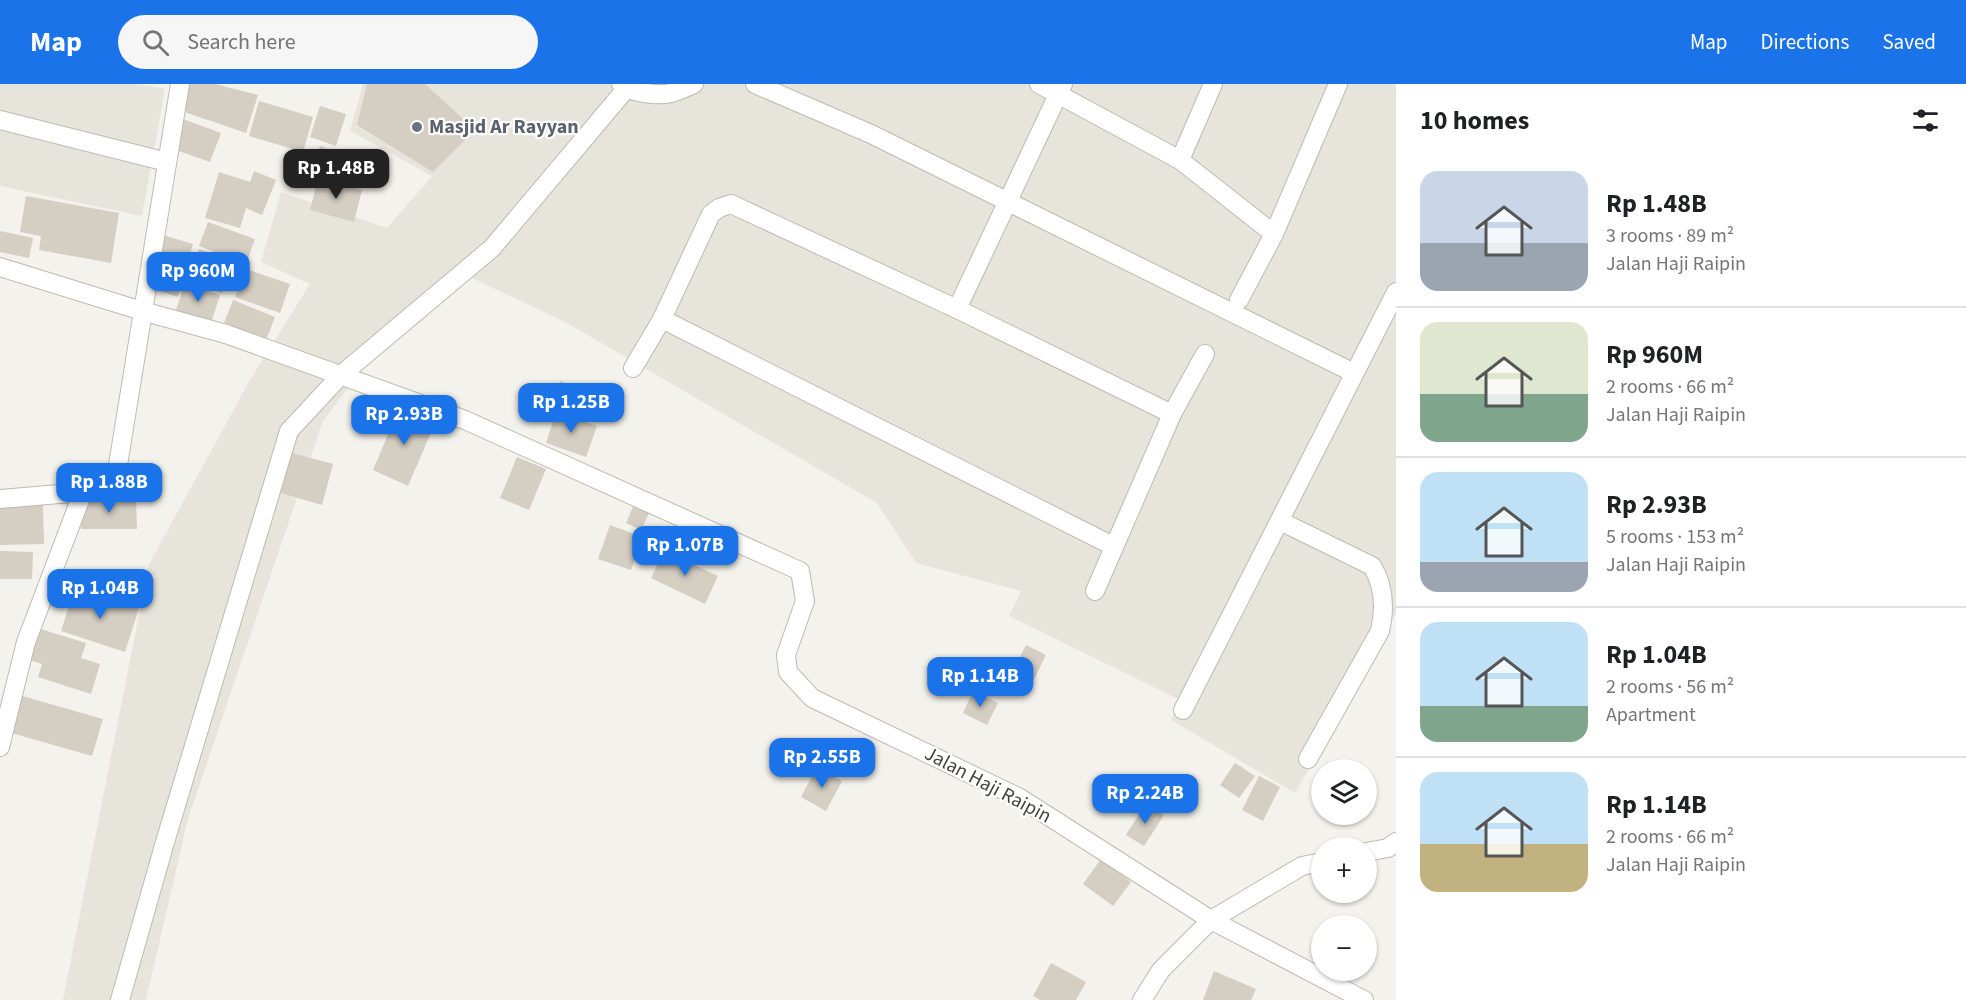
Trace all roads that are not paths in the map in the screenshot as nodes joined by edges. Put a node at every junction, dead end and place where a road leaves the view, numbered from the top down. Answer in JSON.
{"nodes":[{"id":1,"x":180,"y":84,"type":"edge"},
{"id":2,"x":694,"y":84,"type":"edge"},
{"id":3,"x":755,"y":84,"type":"edge"},
{"id":4,"x":1039,"y":84,"type":"edge"},
{"id":5,"x":1213,"y":84,"type":"edge"},
{"id":6,"x":1338,"y":84,"type":"edge"},
{"id":7,"x":623,"y":87,"type":"edge"},
{"id":8,"x":1060,"y":89,"type":"edge"},
{"id":9,"x":0,"y":120,"type":"edge"},
{"id":10,"x":1180,"y":160,"type":"junction"},
{"id":11,"x":167,"y":162,"type":"junction"},
{"id":12,"x":1008,"y":202,"type":"junction"},
{"id":13,"x":1274,"y":234,"type":"junction"},
{"id":14,"x":0,"y":267,"type":"edge"},
{"id":15,"x":1396,"y":292,"type":"edge"},
{"id":16,"x":1239,"y":300,"type":"dead end"},
{"id":17,"x":957,"y":309,"type":"junction"},
{"id":18,"x":142,"y":311,"type":"junction"},
{"id":19,"x":662,"y":319,"type":"junction"},
{"id":20,"x":1205,"y":354,"type":"dead end"},
{"id":21,"x":633,"y":368,"type":"dead end"},
{"id":22,"x":1354,"y":373,"type":"junction"},
{"id":23,"x":341,"y":375,"type":"junction"},
{"id":24,"x":1172,"y":414,"type":"junction"},
{"id":25,"x":83,"y":492,"type":"junction"},
{"id":26,"x":0,"y":499,"type":"edge"},
{"id":27,"x":1280,"y":521,"type":"junction"},
{"id":28,"x":1113,"y":546,"type":"junction"},
{"id":29,"x":1095,"y":591,"type":"dead end"},
{"id":30,"x":1183,"y":710,"type":"dead end"},
{"id":31,"x":0,"y":747,"type":"edge"},
{"id":32,"x":1308,"y":759,"type":"dead end"},
{"id":33,"x":1396,"y":842,"type":"edge"},
{"id":34,"x":1377,"y":850,"type":"edge"},
{"id":35,"x":1311,"y":864,"type":"edge"},
{"id":36,"x":1211,"y":920,"type":"junction"},
{"id":37,"x":120,"y":1000,"type":"edge"},
{"id":38,"x":1142,"y":1000,"type":"edge"},
{"id":39,"x":1364,"y":1000,"type":"edge"}],
"edges":[{"from":1,"to":11,"type":"street"},
{"from":2,"to":7,"type":"street"},
{"from":3,"to":12,"type":"street"},
{"from":4,"to":8,"type":"street"},
{"from":5,"to":10,"type":"street"},
{"from":6,"to":13,"type":"street"},
{"from":7,"to":23,"type":"street"},
{"from":8,"to":10,"type":"street"},
{"from":8,"to":12,"type":"street"},
{"from":9,"to":11,"type":"street"},
{"from":10,"to":13,"type":"street"},
{"from":11,"to":18,"type":"street"},
{"from":12,"to":17,"type":"street"},
{"from":12,"to":22,"type":"street"},
{"from":13,"to":16,"type":"street"},
{"from":14,"to":18,"type":"street"},
{"from":15,"to":22,"type":"street"},
{"from":17,"to":19,"type":"street"},
{"from":17,"to":24,"type":"street"},
{"from":18,"to":23,"type":"street"},
{"from":18,"to":25,"type":"street"},
{"from":19,"to":21,"type":"street"},
{"from":19,"to":28,"type":"street"},
{"from":20,"to":24,"type":"street"},
{"from":22,"to":27,"type":"street"},
{"from":23,"to":36,"type":"street","name":"Jalan Haji Raipin"},
{"from":23,"to":37,"type":"street"},
{"from":24,"to":28,"type":"street"},
{"from":25,"to":26,"type":"street"},
{"from":25,"to":31,"type":"street"},
{"from":27,"to":30,"type":"street"},
{"from":27,"to":32,"type":"street"},
{"from":28,"to":29,"type":"street"},
{"from":33,"to":34,"type":"street"},
{"from":35,"to":36,"type":"street"},
{"from":36,"to":38,"type":"street"},
{"from":36,"to":39,"type":"street"}]}
